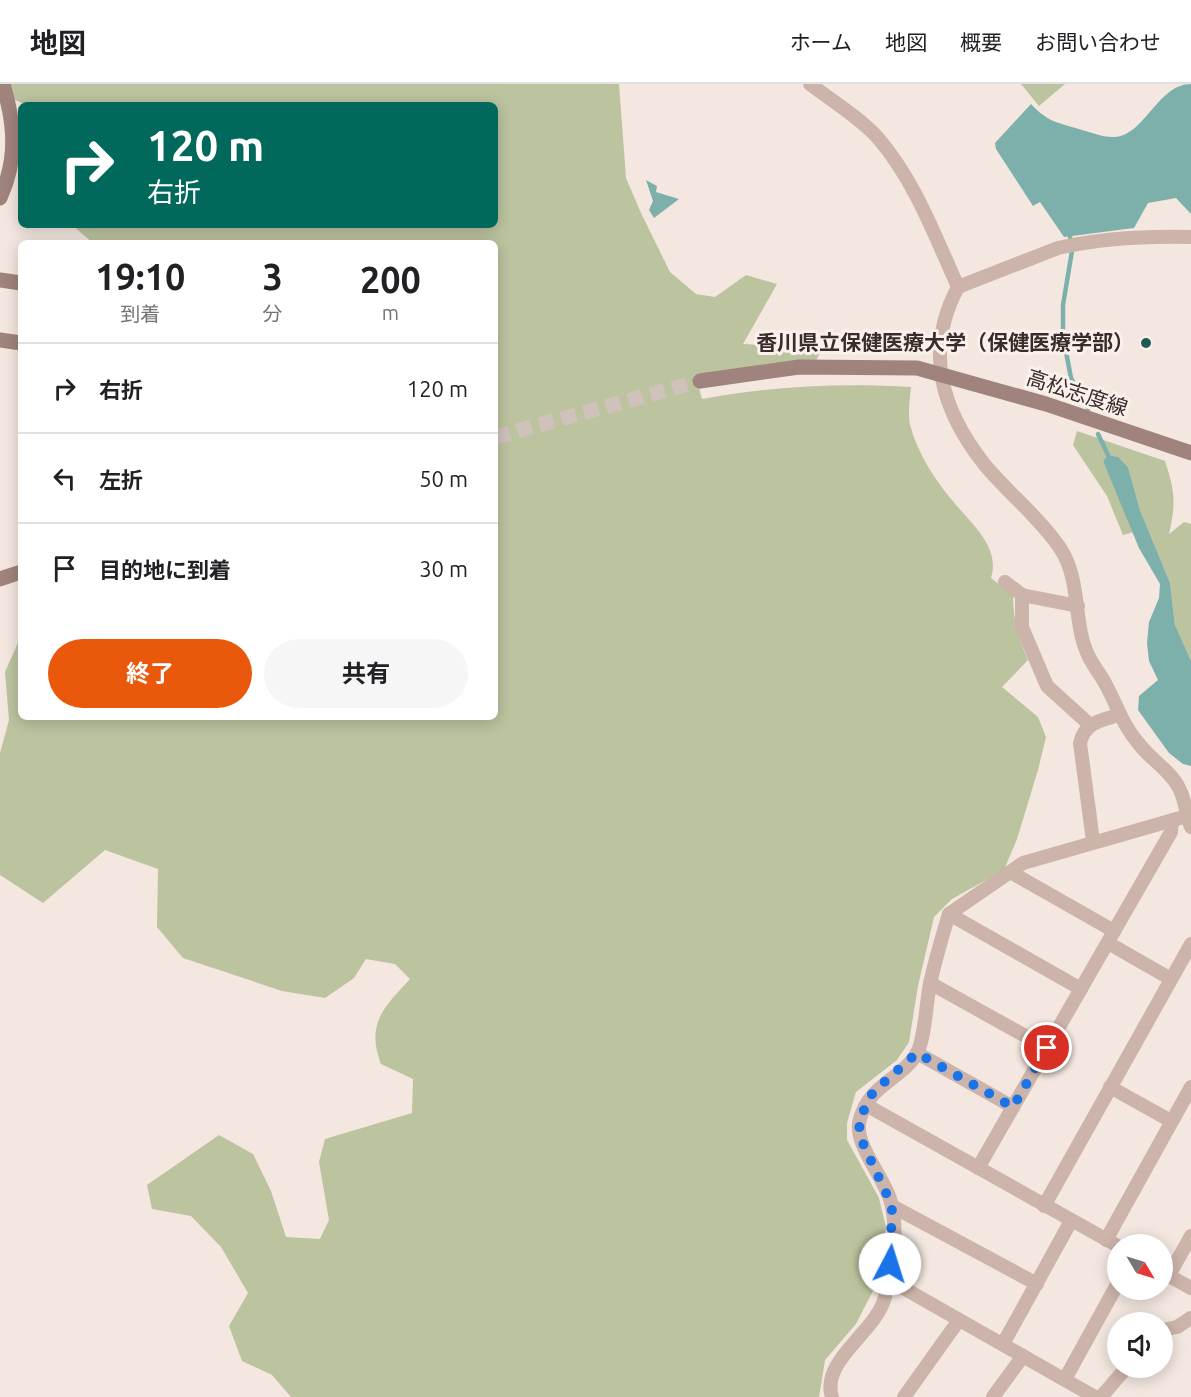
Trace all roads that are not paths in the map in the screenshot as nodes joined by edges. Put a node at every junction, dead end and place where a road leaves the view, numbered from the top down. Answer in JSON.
{"nodes":[{"id":1,"x":3,"y":84,"type":"edge"},
{"id":2,"x":810,"y":84,"type":"edge"},
{"id":3,"x":0,"y":198,"type":"edge"},
{"id":4,"x":1191,"y":237,"type":"edge"},
{"id":5,"x":0,"y":280,"type":"edge"},
{"id":6,"x":18,"y":283,"type":"edge"},
{"id":7,"x":958,"y":287,"type":"junction"},
{"id":8,"x":0,"y":340,"type":"edge"},
{"id":9,"x":18,"y":343,"type":"edge"},
{"id":10,"x":940,"y":376,"type":"junction"},
{"id":11,"x":700,"y":381,"type":"tunnel mouth"},
{"id":12,"x":1191,"y":453,"type":"edge"},
{"id":13,"x":18,"y":573,"type":"edge"},
{"id":14,"x":0,"y":579,"type":"edge"},
{"id":15,"x":1005,"y":582,"type":"dead end"},
{"id":16,"x":1022,"y":595,"type":"junction"},
{"id":17,"x":1078,"y":606,"type":"junction"},
{"id":18,"x":1118,"y":715,"type":"junction"},
{"id":19,"x":1089,"y":724,"type":"junction"},
{"id":20,"x":1172,"y":820,"type":"junction"},
{"id":21,"x":1189,"y":821,"type":"edge"},
{"id":22,"x":1093,"y":841,"type":"junction"},
{"id":23,"x":1012,"y":873,"type":"junction"},
{"id":24,"x":949,"y":914,"type":"junction"},
{"id":25,"x":1111,"y":937,"type":"junction"},
{"id":26,"x":1191,"y":944,"type":"edge"},
{"id":27,"x":1171,"y":980,"type":"junction"},
{"id":28,"x":930,"y":983,"type":"junction"},
{"id":29,"x":1081,"y":989,"type":"junction"},
{"id":30,"x":1047,"y":1048,"type":"junction"},
{"id":31,"x":917,"y":1053,"type":"junction"},
{"id":32,"x":1110,"y":1087,"type":"junction"},
{"id":33,"x":1191,"y":1087,"type":"edge"},
{"id":34,"x":866,"y":1105,"type":"junction"},
{"id":35,"x":1013,"y":1107,"type":"junction"},
{"id":36,"x":1171,"y":1121,"type":"junction"},
{"id":37,"x":978,"y":1168,"type":"junction"},
{"id":38,"x":892,"y":1206,"type":"junction"},
{"id":39,"x":1044,"y":1206,"type":"junction"},
{"id":40,"x":1071,"y":1221,"type":"junction"},
{"id":41,"x":1116,"y":1234,"type":"edge"},
{"id":42,"x":1191,"y":1236,"type":"edge"},
{"id":43,"x":1107,"y":1240,"type":"edge"},
{"id":44,"x":1173,"y":1263,"type":"edge"},
{"id":45,"x":1173,"y":1278,"type":"edge"},
{"id":46,"x":889,"y":1283,"type":"junction"},
{"id":47,"x":1036,"y":1284,"type":"junction"},
{"id":48,"x":1191,"y":1288,"type":"edge"},
{"id":49,"x":1109,"y":1300,"type":"edge"},
{"id":50,"x":1191,"y":1318,"type":"edge"},
{"id":51,"x":959,"y":1320,"type":"junction"},
{"id":52,"x":1173,"y":1328,"type":"edge"},
{"id":53,"x":1003,"y":1344,"type":"junction"},
{"id":54,"x":1023,"y":1356,"type":"junction"},
{"id":55,"x":1117,"y":1378,"type":"edge"},
{"id":56,"x":1065,"y":1379,"type":"junction"},
{"id":57,"x":832,"y":1397,"type":"edge"},
{"id":58,"x":904,"y":1397,"type":"edge"},
{"id":59,"x":993,"y":1397,"type":"edge"},
{"id":60,"x":1095,"y":1397,"type":"edge"},
{"id":61,"x":1101,"y":1397,"type":"edge"}],
"edges":[{"from":1,"to":3,"type":"main road"},
{"from":2,"to":7,"type":"street"},
{"from":4,"to":7,"type":"street"},
{"from":5,"to":6,"type":"main road"},
{"from":7,"to":10,"type":"street"},
{"from":8,"to":9,"type":"main road"},
{"from":10,"to":11,"type":"main road","name":"高松志度線"},
{"from":10,"to":12,"type":"main road","name":"高松志度線"},
{"from":10,"to":17,"type":"street"},
{"from":13,"to":14,"type":"main road"},
{"from":15,"to":16,"type":"street"},
{"from":16,"to":17,"type":"street"},
{"from":16,"to":19,"type":"street"},
{"from":17,"to":18,"type":"street"},
{"from":18,"to":19,"type":"street"},
{"from":18,"to":21,"type":"street"},
{"from":19,"to":22,"type":"street"},
{"from":20,"to":21,"type":"street"},
{"from":20,"to":22,"type":"street"},
{"from":20,"to":25,"type":"street"},
{"from":22,"to":23,"type":"street"},
{"from":23,"to":24,"type":"street"},
{"from":23,"to":25,"type":"street"},
{"from":24,"to":28,"type":"street"},
{"from":24,"to":29,"type":"street"},
{"from":25,"to":27,"type":"street"},
{"from":25,"to":29,"type":"street"},
{"from":26,"to":27,"type":"street"},
{"from":27,"to":32,"type":"street"},
{"from":28,"to":30,"type":"street"},
{"from":28,"to":31,"type":"street"},
{"from":29,"to":30,"type":"street"},
{"from":30,"to":35,"type":"street"},
{"from":31,"to":34,"type":"street"},
{"from":31,"to":35,"type":"street"},
{"from":32,"to":36,"type":"street"},
{"from":32,"to":39,"type":"street"},
{"from":33,"to":36,"type":"street"},
{"from":34,"to":37,"type":"street"},
{"from":34,"to":38,"type":"street"},
{"from":35,"to":37,"type":"street"},
{"from":36,"to":41,"type":"street"},
{"from":37,"to":39,"type":"street"},
{"from":38,"to":46,"type":"street"},
{"from":38,"to":47,"type":"street"},
{"from":39,"to":40,"type":"street"},
{"from":40,"to":43,"type":"street"},
{"from":40,"to":47,"type":"street"},
{"from":42,"to":44,"type":"street"},
{"from":45,"to":48,"type":"street"},
{"from":46,"to":51,"type":"street"},
{"from":46,"to":57,"type":"street"},
{"from":47,"to":53,"type":"street"},
{"from":49,"to":56,"type":"street"},
{"from":50,"to":52,"type":"street"},
{"from":51,"to":53,"type":"street"},
{"from":51,"to":58,"type":"street"},
{"from":53,"to":54,"type":"street"},
{"from":54,"to":56,"type":"street"},
{"from":54,"to":59,"type":"street"},
{"from":55,"to":61,"type":"street"},
{"from":56,"to":60,"type":"street"}]}
